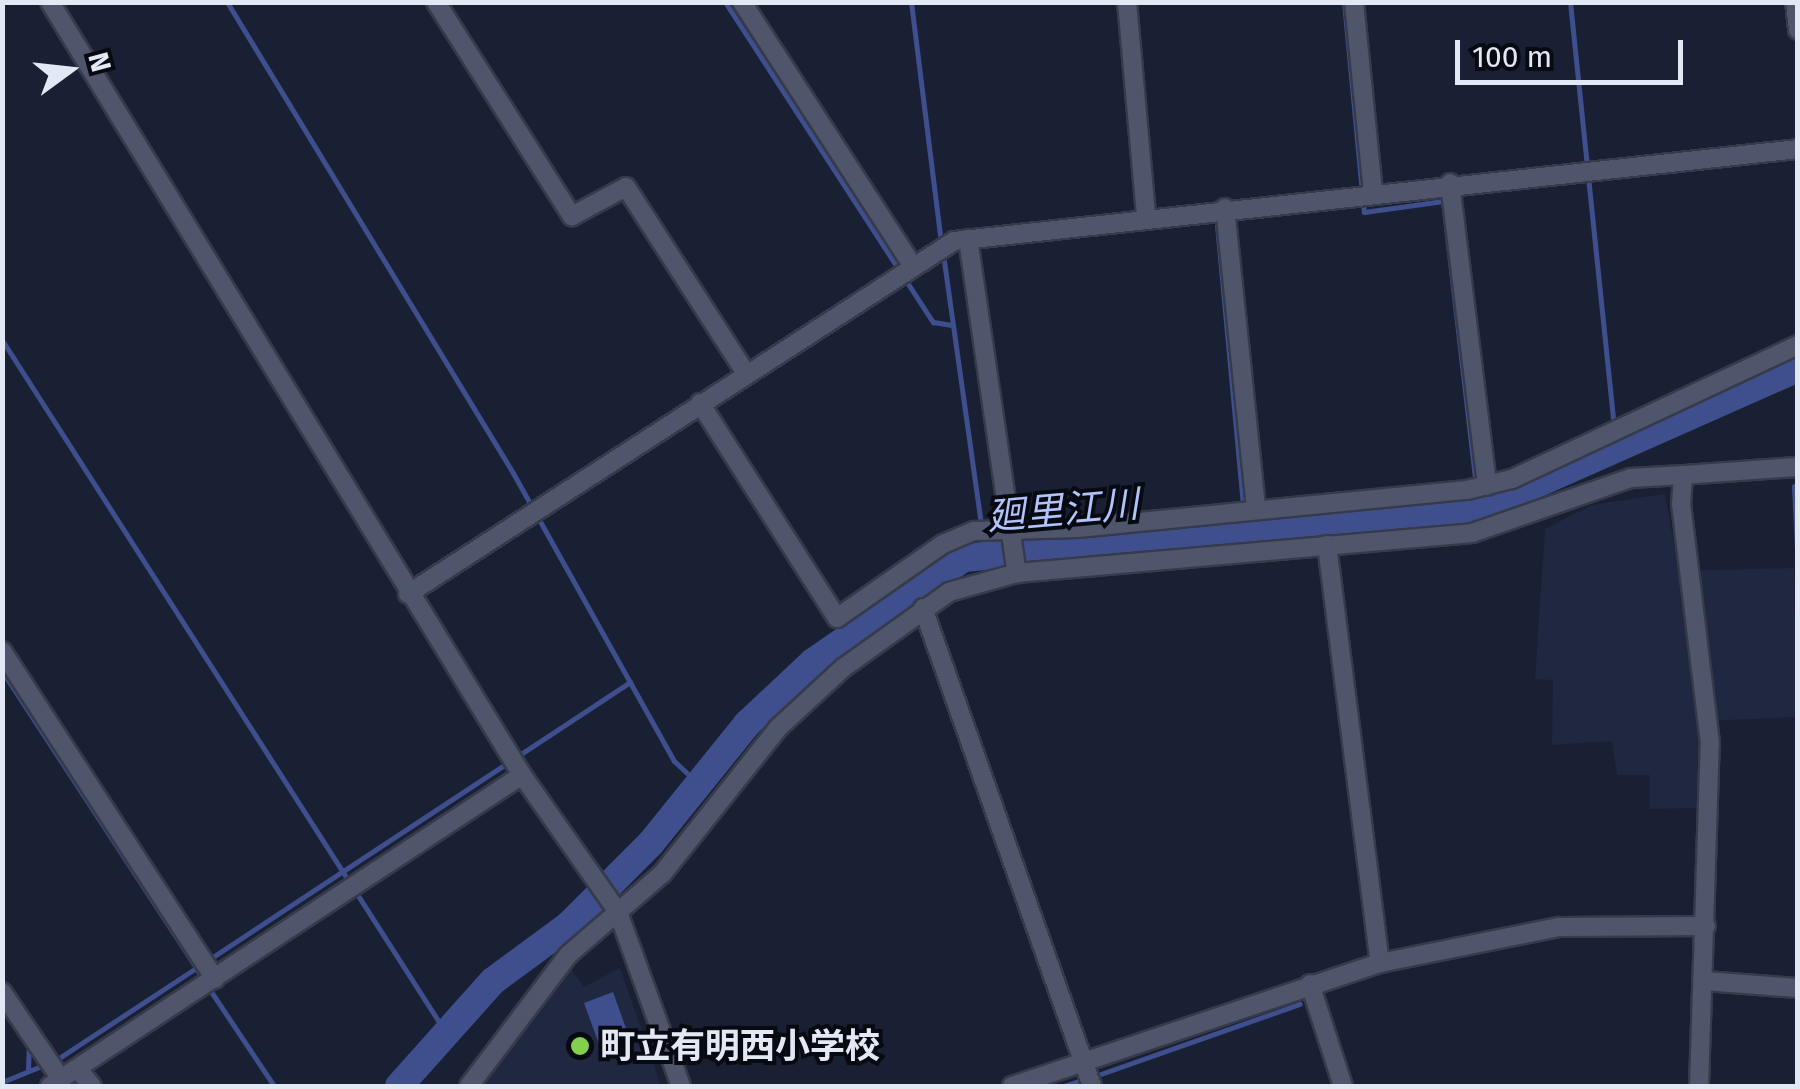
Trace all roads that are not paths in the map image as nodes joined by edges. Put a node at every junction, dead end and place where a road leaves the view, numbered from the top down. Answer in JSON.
{"nodes":[{"id":1,"x":50,"y":2,"type":"edge"},
{"id":2,"x":436,"y":2,"type":"edge"},
{"id":3,"x":742,"y":2,"type":"edge"},
{"id":4,"x":1127,"y":2,"type":"edge"},
{"id":5,"x":1354,"y":2,"type":"edge"},
{"id":6,"x":1795,"y":2,"type":"edge"},
{"id":7,"x":1798,"y":30,"type":"edge"},
{"id":8,"x":1798,"y":149,"type":"edge"},
{"id":9,"x":1450,"y":183,"type":"junction"},
{"id":10,"x":1366,"y":192,"type":"junction"},
{"id":11,"x":1225,"y":208,"type":"junction"},
{"id":12,"x":1146,"y":216,"type":"junction"},
{"id":13,"x":961,"y":240,"type":"junction"},
{"id":14,"x":905,"y":270,"type":"junction"},
{"id":15,"x":1798,"y":346,"type":"edge"},
{"id":16,"x":746,"y":373,"type":"junction"},
{"id":17,"x":700,"y":403,"type":"junction"},
{"id":18,"x":1798,"y":467,"type":"edge"},
{"id":19,"x":1683,"y":475,"type":"junction"},
{"id":20,"x":1487,"y":486,"type":"junction"},
{"id":21,"x":1248,"y":510,"type":"junction"},
{"id":22,"x":1012,"y":530,"type":"junction"},
{"id":23,"x":1327,"y":546,"type":"junction"},
{"id":24,"x":1016,"y":568,"type":"junction"},
{"id":25,"x":408,"y":594,"type":"junction"},
{"id":26,"x":923,"y":608,"type":"junction"},
{"id":27,"x":2,"y":651,"type":"edge"},
{"id":28,"x":515,"y":765,"type":"junction"},
{"id":29,"x":615,"y":909,"type":"junction"},
{"id":30,"x":1706,"y":926,"type":"junction"},
{"id":31,"x":1380,"y":963,"type":"junction"},
{"id":32,"x":207,"y":975,"type":"junction"},
{"id":33,"x":1704,"y":981,"type":"junction"},
{"id":34,"x":1310,"y":984,"type":"junction"},
{"id":35,"x":1798,"y":988,"type":"edge"},
{"id":36,"x":2,"y":992,"type":"edge"},
{"id":37,"x":78,"y":1068,"type":"junction"},
{"id":38,"x":53,"y":1073,"type":"edge"},
{"id":39,"x":1088,"y":1076,"type":"edge"},
{"id":40,"x":92,"y":1086,"type":"edge"},
{"id":41,"x":469,"y":1086,"type":"edge"},
{"id":42,"x":681,"y":1086,"type":"edge"},
{"id":43,"x":1012,"y":1086,"type":"edge"},
{"id":44,"x":1343,"y":1086,"type":"edge"},
{"id":45,"x":1699,"y":1086,"type":"edge"}],
"edges":[{"from":1,"to":25,"type":"street"},
{"from":2,"to":16,"type":"street"},
{"from":3,"to":14,"type":"street"},
{"from":4,"to":12,"type":"street"},
{"from":5,"to":10,"type":"street"},
{"from":6,"to":7,"type":"street"},
{"from":8,"to":9,"type":"street"},
{"from":9,"to":10,"type":"street"},
{"from":9,"to":20,"type":"street"},
{"from":10,"to":11,"type":"street"},
{"from":11,"to":12,"type":"street"},
{"from":11,"to":21,"type":"street"},
{"from":12,"to":13,"type":"street"},
{"from":13,"to":14,"type":"street"},
{"from":13,"to":22,"type":"street"},
{"from":14,"to":16,"type":"street"},
{"from":15,"to":20,"type":"street"},
{"from":16,"to":17,"type":"street"},
{"from":17,"to":22,"type":"street"},
{"from":17,"to":25,"type":"street"},
{"from":18,"to":19,"type":"street"},
{"from":19,"to":23,"type":"street"},
{"from":19,"to":30,"type":"street"},
{"from":20,"to":21,"type":"street"},
{"from":21,"to":22,"type":"street"},
{"from":22,"to":24,"type":"street"},
{"from":23,"to":24,"type":"street"},
{"from":23,"to":31,"type":"street"},
{"from":24,"to":26,"type":"street"},
{"from":25,"to":28,"type":"street"},
{"from":26,"to":29,"type":"street"},
{"from":26,"to":39,"type":"street"},
{"from":27,"to":32,"type":"street"},
{"from":28,"to":29,"type":"street"},
{"from":28,"to":32,"type":"street"},
{"from":29,"to":41,"type":"street"},
{"from":29,"to":42,"type":"street"},
{"from":30,"to":31,"type":"street"},
{"from":30,"to":33,"type":"street"},
{"from":31,"to":34,"type":"street"},
{"from":32,"to":37,"type":"street"},
{"from":33,"to":35,"type":"street"},
{"from":33,"to":45,"type":"street"},
{"from":34,"to":39,"type":"street"},
{"from":34,"to":44,"type":"street"},
{"from":36,"to":38,"type":"street"},
{"from":37,"to":38,"type":"street"},
{"from":37,"to":40,"type":"street"},
{"from":39,"to":43,"type":"street"}]}
